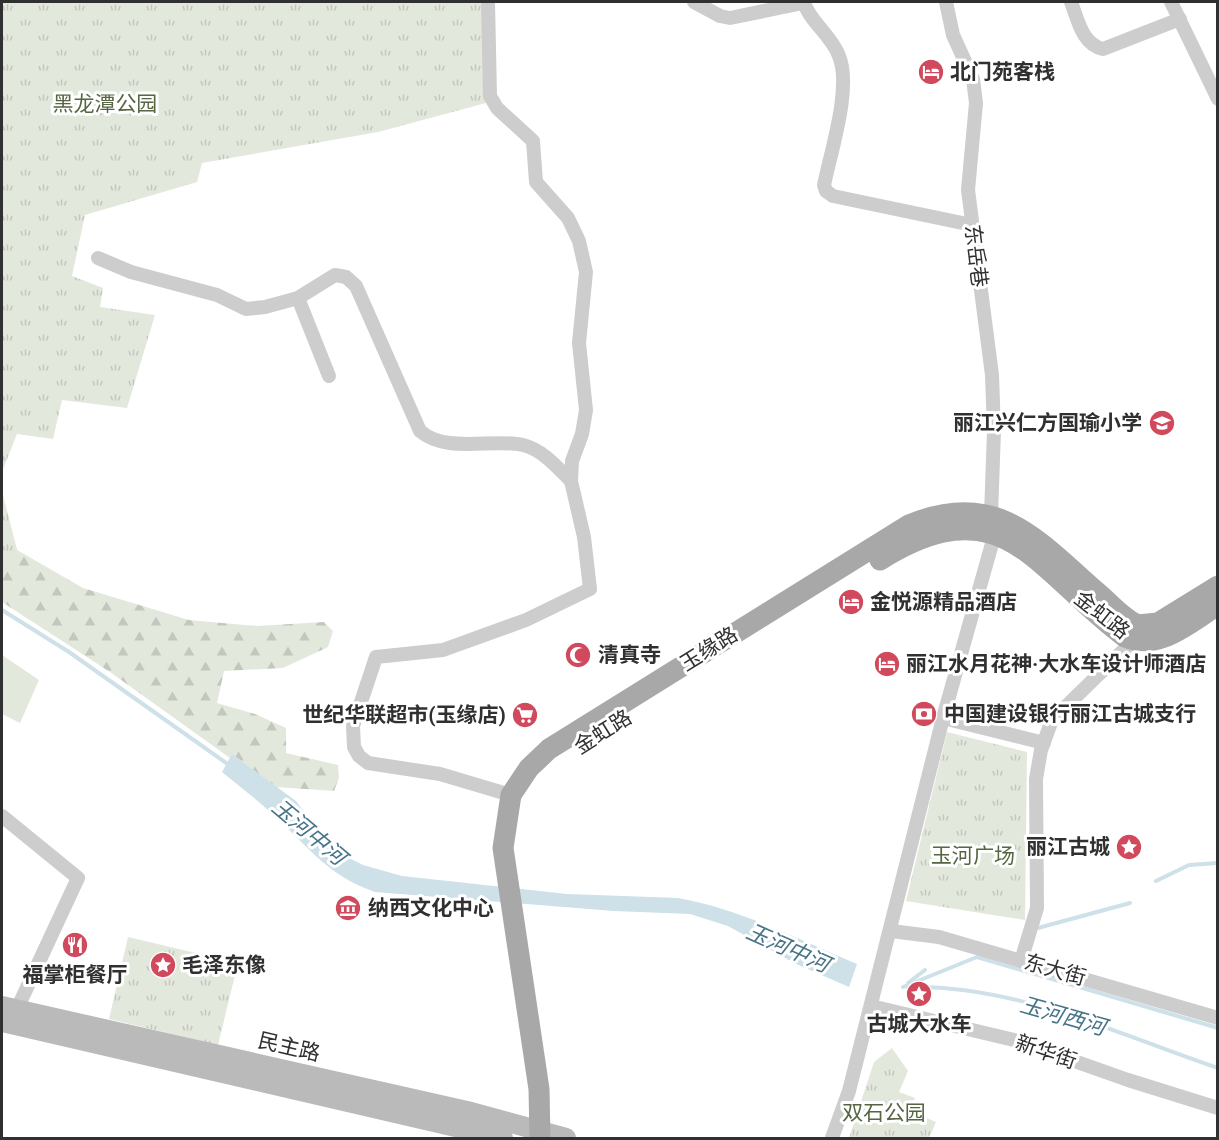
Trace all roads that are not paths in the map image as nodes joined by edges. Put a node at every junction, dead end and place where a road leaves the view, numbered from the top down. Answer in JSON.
{"nodes":[{"id":1,"x":488,"y":2,"type":"edge"},
{"id":2,"x":694,"y":2,"type":"edge"},
{"id":3,"x":803,"y":2,"type":"edge"},
{"id":4,"x":946,"y":2,"type":"edge"},
{"id":5,"x":1071,"y":2,"type":"edge"},
{"id":6,"x":1171,"y":2,"type":"edge"},
{"id":7,"x":1180,"y":19,"type":"junction"},
{"id":8,"x":1218,"y":99,"type":"edge"},
{"id":9,"x":972,"y":225,"type":"junction"},
{"id":10,"x":98,"y":258,"type":"dead end"},
{"id":11,"x":298,"y":298,"type":"junction"},
{"id":12,"x":329,"y":376,"type":"dead end"},
{"id":13,"x":571,"y":481,"type":"junction"},
{"id":14,"x":993,"y":524,"type":"junction"},
{"id":15,"x":1218,"y":586,"type":"edge"},
{"id":16,"x":1218,"y":605,"type":"edge"},
{"id":17,"x":1158,"y":623,"type":"joint"},
{"id":18,"x":1134,"y":640,"type":"junction"},
{"id":19,"x":943,"y":718,"type":"junction"},
{"id":20,"x":1044,"y":743,"type":"junction"},
{"id":21,"x":511,"y":795,"type":"junction"},
{"id":22,"x":2,"y":816,"type":"edge"},
{"id":23,"x":510,"y":848,"type":"junction"},
{"id":24,"x":891,"y":931,"type":"junction"},
{"id":25,"x":1021,"y":961,"type":"junction"},
{"id":26,"x":872,"y":1002,"type":"junction"},
{"id":27,"x":9,"y":1008,"type":"edge"},
{"id":28,"x":1218,"y":1018,"type":"edge"},
{"id":29,"x":2,"y":1022,"type":"edge"},
{"id":30,"x":1218,"y":1108,"type":"edge"},
{"id":31,"x":550,"y":1136,"type":"edge"},
{"id":32,"x":502,"y":1138,"type":"edge"},
{"id":33,"x":832,"y":1138,"type":"edge"}],
"edges":[{"from":1,"to":13,"type":"street"},
{"from":2,"to":3,"type":"street"},
{"from":3,"to":9,"type":"street"},
{"from":4,"to":9,"type":"street","name":"东岳巷"},
{"from":5,"to":7,"type":"street"},
{"from":6,"to":7,"type":"street"},
{"from":7,"to":8,"type":"street"},
{"from":9,"to":14,"type":"street","name":"东岳巷"},
{"from":10,"to":11,"type":"street"},
{"from":11,"to":12,"type":"street"},
{"from":11,"to":13,"type":"street"},
{"from":13,"to":21,"type":"street"},
{"from":14,"to":17,"type":"main road","name":"玉缘路"},
{"from":14,"to":18,"type":"main road","name":"金虹路"},
{"from":14,"to":19,"type":"street"},
{"from":14,"to":21,"type":"main road","name":"玉缘路"},
{"from":14,"to":23,"type":"main road","name":"金虹路"},
{"from":15,"to":17,"type":"main road","name":"金虹路"},
{"from":16,"to":18,"type":"main road","name":"金虹路"},
{"from":18,"to":20,"type":"street"},
{"from":19,"to":20,"type":"street"},
{"from":19,"to":24,"type":"street"},
{"from":20,"to":25,"type":"street"},
{"from":21,"to":23,"type":"main road","name":"玉缘路"},
{"from":22,"to":27,"type":"street"},
{"from":23,"to":31,"type":"main road","name":"金虹路"},
{"from":24,"to":25,"type":"street","name":"东大街"},
{"from":24,"to":26,"type":"street"},
{"from":25,"to":28,"type":"street","name":"东大街"},
{"from":26,"to":30,"type":"street","name":"新华街"},
{"from":26,"to":33,"type":"street"},
{"from":27,"to":31,"type":"main road","name":"民主路"},
{"from":29,"to":32,"type":"main road","name":"民主路"}]}
